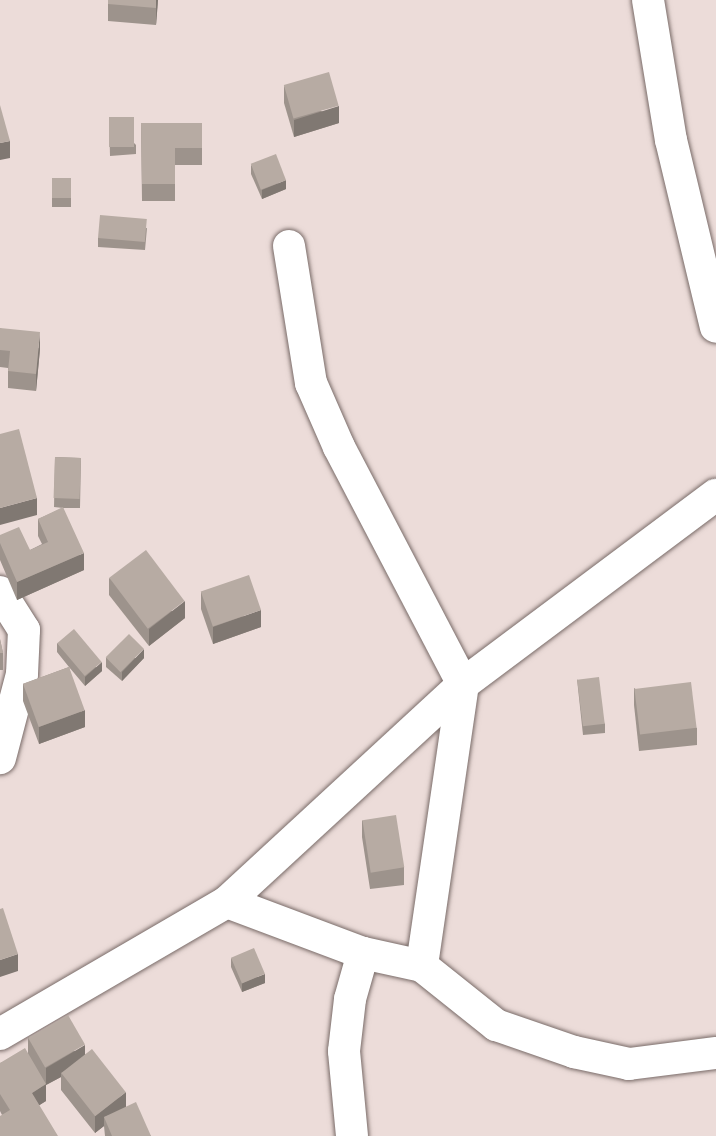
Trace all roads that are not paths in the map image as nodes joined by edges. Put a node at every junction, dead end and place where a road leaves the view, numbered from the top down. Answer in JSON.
{"nodes":[{"id":1,"x":648,"y":0,"type":"edge"},
{"id":2,"x":289,"y":246,"type":"dead end"},
{"id":3,"x":716,"y":327,"type":"edge"},
{"id":4,"x":716,"y":495,"type":"edge"},
{"id":5,"x":0,"y":592,"type":"edge"},
{"id":6,"x":463,"y":684,"type":"junction"},
{"id":7,"x":0,"y":758,"type":"edge"},
{"id":8,"x":227,"y":902,"type":"junction"},
{"id":9,"x":363,"y":953,"type":"junction"},
{"id":10,"x":422,"y":966,"type":"junction"},
{"id":11,"x":0,"y":1034,"type":"edge"},
{"id":12,"x":716,"y":1053,"type":"edge"},
{"id":13,"x":352,"y":1136,"type":"edge"}],
"edges":[{"from":1,"to":3,"type":"street"},
{"from":2,"to":6,"type":"street"},
{"from":4,"to":6,"type":"street"},
{"from":5,"to":7,"type":"street"},
{"from":6,"to":8,"type":"street"},
{"from":6,"to":10,"type":"street"},
{"from":8,"to":9,"type":"street"},
{"from":8,"to":11,"type":"street"},
{"from":9,"to":10,"type":"street"},
{"from":9,"to":13,"type":"street"},
{"from":10,"to":12,"type":"street"}]}
